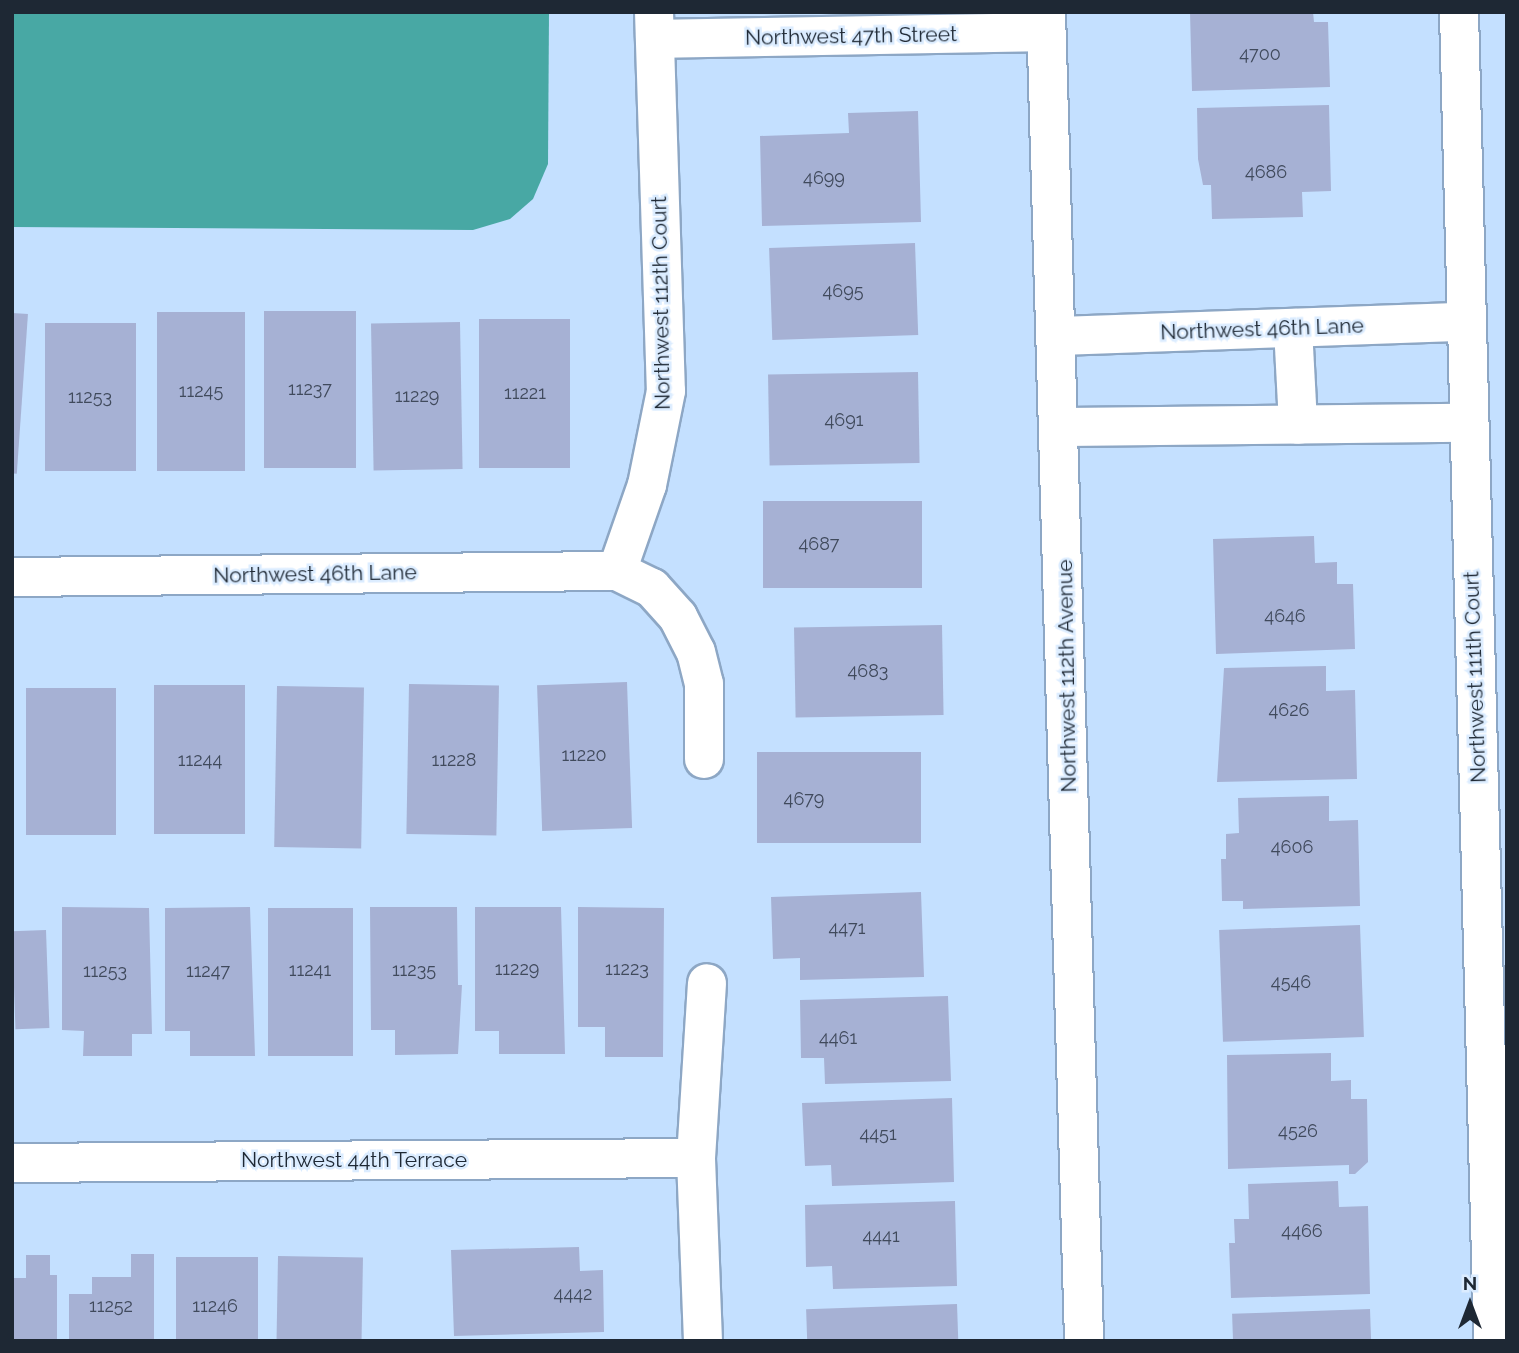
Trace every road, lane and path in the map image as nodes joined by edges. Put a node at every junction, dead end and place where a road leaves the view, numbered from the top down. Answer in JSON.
{"nodes":[{"id":1,"x":1459,"y":12,"type":"edge"},
{"id":2,"x":1046,"y":22,"type":"edge"},
{"id":3,"x":655,"y":26,"type":"edge"},
{"id":4,"x":1466,"y":322,"type":"junction"},
{"id":5,"x":1293,"y":328,"type":"junction"},
{"id":6,"x":1058,"y":336,"type":"junction"},
{"id":7,"x":1468,"y":423,"type":"junction"},
{"id":8,"x":1298,"y":425,"type":"junction"},
{"id":9,"x":1061,"y":427,"type":"junction"},
{"id":10,"x":617,"y":570,"type":"junction"},
{"id":11,"x":12,"y":577,"type":"edge"},
{"id":12,"x":704,"y":759,"type":"dead end"},
{"id":13,"x":707,"y":983,"type":"dead end"},
{"id":14,"x":696,"y":1158,"type":"junction"},
{"id":15,"x":12,"y":1163,"type":"edge"},
{"id":16,"x":703,"y":1341,"type":"edge"},
{"id":17,"x":1084,"y":1341,"type":"edge"},
{"id":18,"x":1493,"y":1341,"type":"edge"}],
"edges":[{"from":1,"to":4,"type":"street","name":"Northwest 111th Court"},
{"from":2,"to":3,"type":"street","name":"Northwest 47th Street"},
{"from":2,"to":6,"type":"street","name":"Northwest 112th Avenue"},
{"from":3,"to":10,"type":"street","name":"Northwest 112th Court"},
{"from":4,"to":5,"type":"street","name":"Northwest 46th Lane"},
{"from":4,"to":7,"type":"street","name":"Northwest 111th Court"},
{"from":5,"to":6,"type":"street","name":"Northwest 46th Lane"},
{"from":5,"to":8,"type":"street"},
{"from":6,"to":9,"type":"street","name":"Northwest 112th Avenue"},
{"from":7,"to":8,"type":"street"},
{"from":7,"to":18,"type":"street","name":"Northwest 111th Court"},
{"from":8,"to":9,"type":"street"},
{"from":9,"to":17,"type":"street","name":"Northwest 112th Avenue"},
{"from":10,"to":11,"type":"street","name":"Northwest 46th Lane"},
{"from":10,"to":12,"type":"street"},
{"from":13,"to":14,"type":"street"},
{"from":14,"to":15,"type":"street","name":"Northwest 44th Terrace"},
{"from":14,"to":16,"type":"street"}]}
